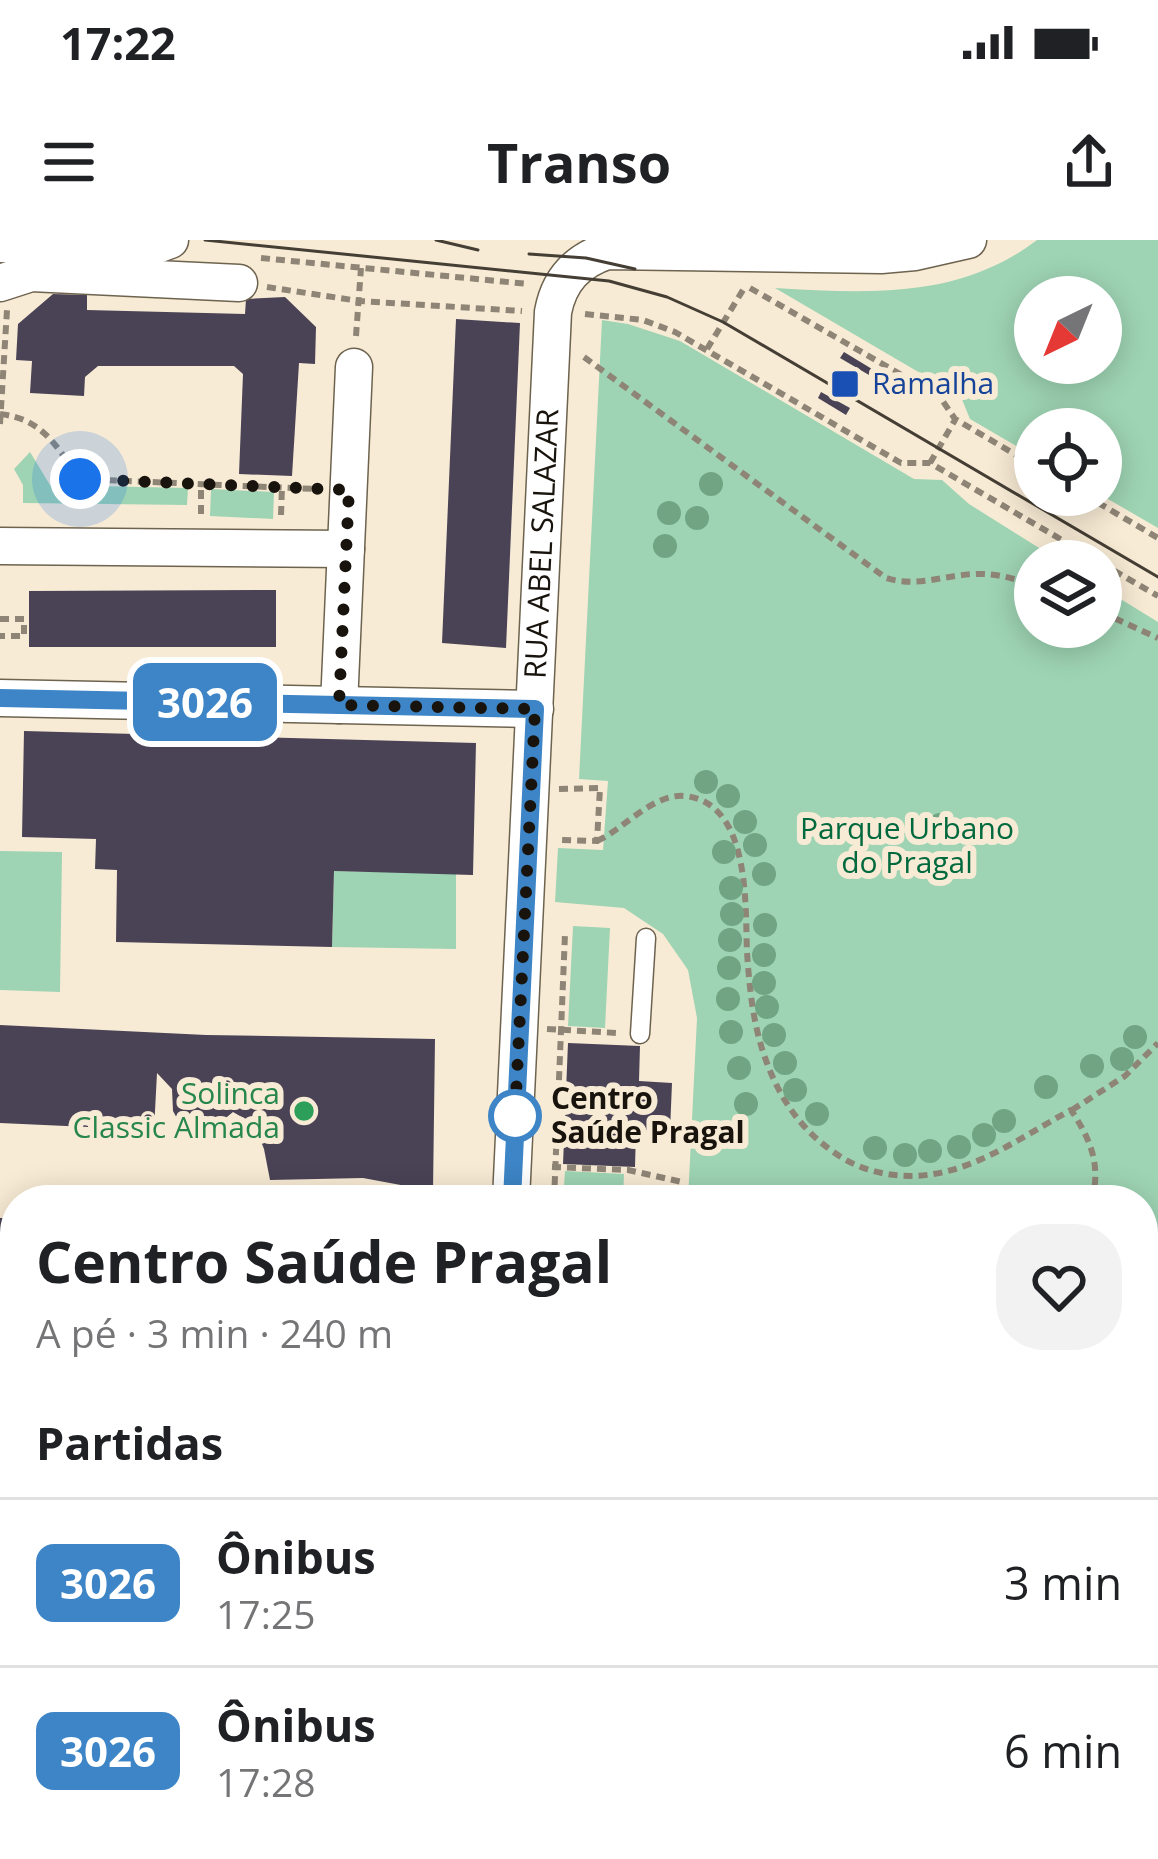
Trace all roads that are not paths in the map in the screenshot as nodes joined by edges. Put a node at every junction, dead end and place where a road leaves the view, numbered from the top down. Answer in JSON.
{"nodes":[{"id":1,"x":170,"y":240,"type":"edge"},
{"id":2,"x":968,"y":240,"type":"edge"},
{"id":3,"x":0,"y":244,"type":"edge"},
{"id":4,"x":576,"y":249,"type":"edge"},
{"id":5,"x":244,"y":270,"type":"road end"},
{"id":6,"x":4,"y":282,"type":"edge"},
{"id":7,"x":354,"y":367,"type":"road end"},
{"id":8,"x":0,"y":546,"type":"edge"},
{"id":9,"x":346,"y":549,"type":"junction"},
{"id":10,"x":0,"y":698,"type":"edge"},
{"id":11,"x":339,"y":705,"type":"junction"},
{"id":12,"x":535,"y":709,"type":"junction"},
{"id":13,"x":646,"y":938,"type":"dead end"},
{"id":14,"x":640,"y":1034,"type":"road end"},
{"id":15,"x":512,"y":1185,"type":"edge"}],
"edges":[{"from":1,"to":3,"type":"street"},
{"from":2,"to":4,"type":"street"},
{"from":4,"to":12,"type":"street","name":"RUA ABEL SALAZAR"},
{"from":5,"to":6,"type":"street"},
{"from":7,"to":9,"type":"street"},
{"from":8,"to":9,"type":"street"},
{"from":9,"to":11,"type":"street"},
{"from":10,"to":11,"type":"street"},
{"from":11,"to":12,"type":"street"},
{"from":12,"to":15,"type":"street","name":"RUA ABEL SALAZAR"},
{"from":13,"to":14,"type":"lane"}]}
